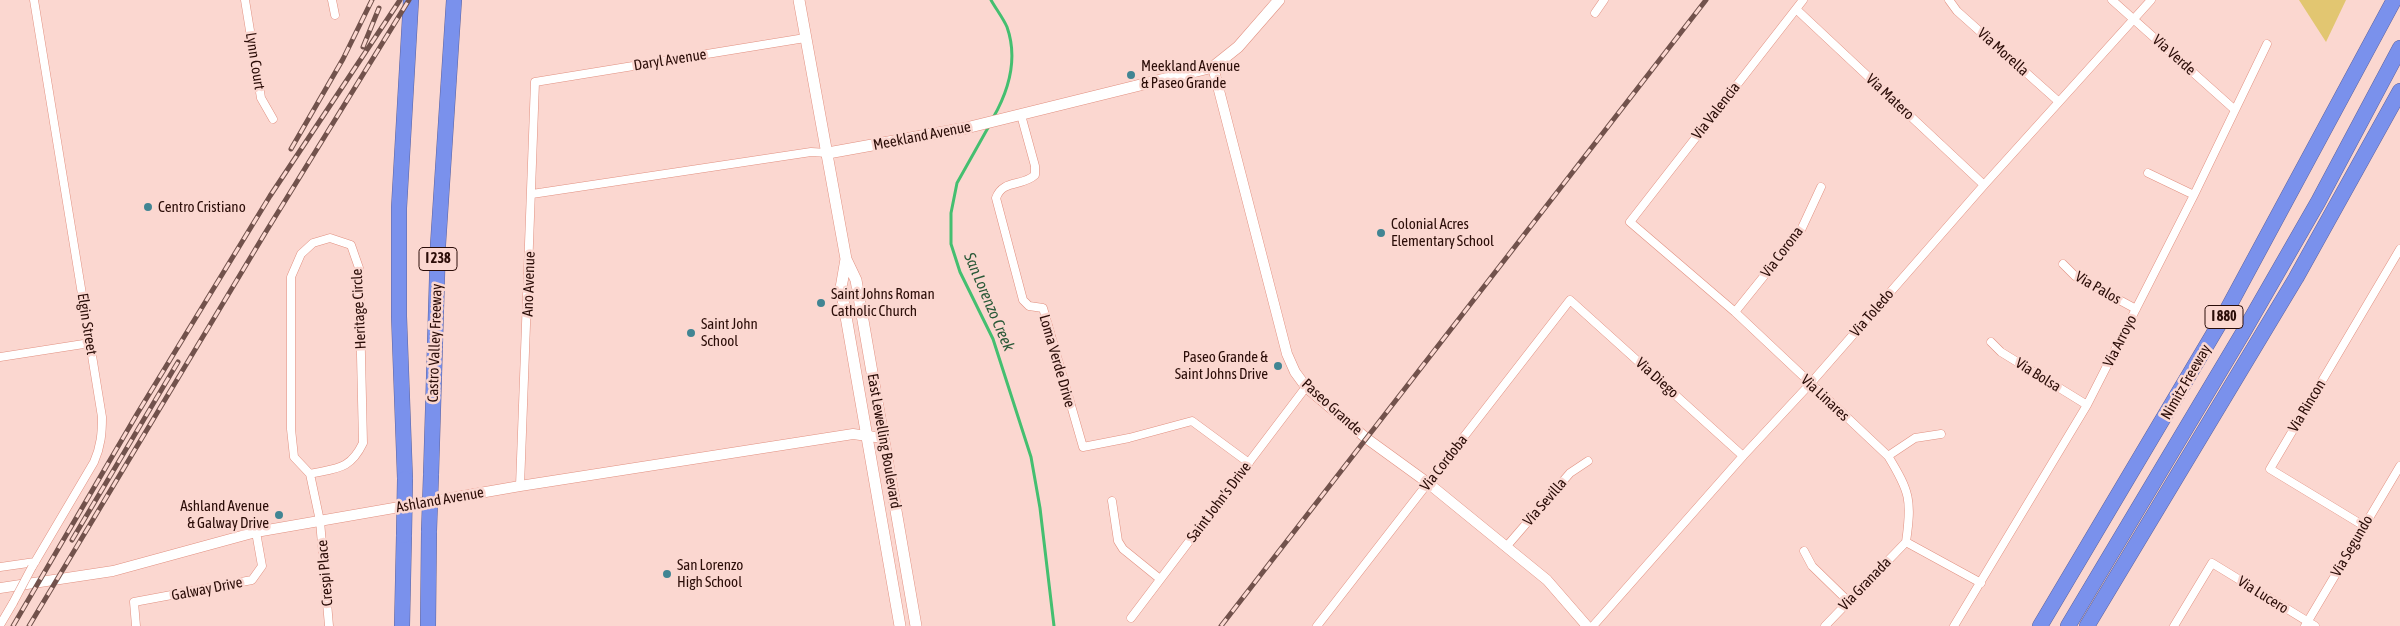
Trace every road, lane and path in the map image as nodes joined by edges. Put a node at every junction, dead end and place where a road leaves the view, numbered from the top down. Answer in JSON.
{"nodes":[{"id":1,"x":34,"y":0,"type":"edge"},
{"id":2,"x":245,"y":0,"type":"edge"},
{"id":3,"x":332,"y":0,"type":"edge"},
{"id":4,"x":411,"y":0,"type":"edge"},
{"id":5,"x":454,"y":0,"type":"edge"},
{"id":6,"x":799,"y":0,"type":"edge"},
{"id":7,"x":1279,"y":0,"type":"edge"},
{"id":8,"x":1604,"y":0,"type":"edge"},
{"id":9,"x":1803,"y":0,"type":"edge"},
{"id":10,"x":1949,"y":0,"type":"edge"},
{"id":11,"x":2112,"y":0,"type":"edge"},
{"id":12,"x":2152,"y":0,"type":"edge"},
{"id":13,"x":2394,"y":0,"type":"edge"},
{"id":14,"x":1796,"y":9,"type":"junction"},
{"id":15,"x":1594,"y":13,"type":"dead end"},
{"id":16,"x":335,"y":15,"type":"dead end"},
{"id":17,"x":2134,"y":20,"type":"junction"},
{"id":18,"x":805,"y":38,"type":"junction"},
{"id":19,"x":2267,"y":44,"type":"dead end"},
{"id":20,"x":2400,"y":48,"type":"edge"},
{"id":21,"x":1213,"y":67,"type":"junction"},
{"id":22,"x":2400,"y":73,"type":"edge"},
{"id":23,"x":535,"y":82,"type":"joint"},
{"id":24,"x":2378,"y":89,"type":"junction"},
{"id":25,"x":2400,"y":91,"type":"edge"},
{"id":26,"x":2059,"y":102,"type":"junction"},
{"id":27,"x":2235,"y":110,"type":"junction"},
{"id":28,"x":1016,"y":116,"type":"junction"},
{"id":29,"x":273,"y":119,"type":"dead end"},
{"id":30,"x":828,"y":153,"type":"junction"},
{"id":31,"x":2148,"y":173,"type":"dead end"},
{"id":32,"x":1984,"y":184,"type":"junction"},
{"id":33,"x":1821,"y":188,"type":"dead end"},
{"id":34,"x":532,"y":194,"type":"junction"},
{"id":35,"x":2194,"y":195,"type":"junction"},
{"id":36,"x":1630,"y":222,"type":"joint"},
{"id":37,"x":2400,"y":249,"type":"edge"},
{"id":38,"x":846,"y":259,"type":"junction"},
{"id":39,"x":2063,"y":264,"type":"dead end"},
{"id":40,"x":1570,"y":300,"type":"joint"},
{"id":41,"x":2136,"y":309,"type":"junction"},
{"id":42,"x":1735,"y":312,"type":"junction"},
{"id":43,"x":1991,"y":342,"type":"dead end"},
{"id":44,"x":90,"y":343,"type":"junction"},
{"id":45,"x":0,"y":357,"type":"edge"},
{"id":46,"x":1810,"y":384,"type":"junction"},
{"id":47,"x":1306,"y":386,"type":"junction"},
{"id":48,"x":2087,"y":405,"type":"junction"},
{"id":49,"x":1941,"y":434,"type":"dead end"},
{"id":50,"x":866,"y":435,"type":"junction"},
{"id":51,"x":883,"y":438,"type":"junction"},
{"id":52,"x":1743,"y":456,"type":"junction"},
{"id":53,"x":1888,"y":456,"type":"junction"},
{"id":54,"x":1588,"y":461,"type":"dead end"},
{"id":55,"x":1249,"y":463,"type":"junction"},
{"id":56,"x":2400,"y":466,"type":"edge"},
{"id":57,"x":310,"y":474,"type":"junction"},
{"id":58,"x":1428,"y":483,"type":"junction"},
{"id":59,"x":520,"y":486,"type":"junction"},
{"id":60,"x":1112,"y":501,"type":"dead end"},
{"id":61,"x":320,"y":521,"type":"junction"},
{"id":62,"x":2364,"y":526,"type":"junction"},
{"id":63,"x":256,"y":532,"type":"junction"},
{"id":64,"x":1906,"y":542,"type":"junction"},
{"id":65,"x":1506,"y":547,"type":"junction"},
{"id":66,"x":1804,"y":551,"type":"dead end"},
{"id":67,"x":34,"y":564,"type":"junction"},
{"id":68,"x":0,"y":567,"type":"edge"},
{"id":69,"x":1160,"y":579,"type":"junction"},
{"id":70,"x":1981,"y":583,"type":"junction"},
{"id":71,"x":0,"y":588,"type":"edge"},
{"id":72,"x":1848,"y":601,"type":"junction"},
{"id":73,"x":1131,"y":618,"type":"dead end"},
{"id":74,"x":0,"y":625,"type":"edge"},
{"id":75,"x":2309,"y":625,"type":"edge"},
{"id":76,"x":136,"y":626,"type":"edge"},
{"id":77,"x":329,"y":626,"type":"edge"},
{"id":78,"x":402,"y":626,"type":"edge"},
{"id":79,"x":428,"y":626,"type":"edge"},
{"id":80,"x":900,"y":626,"type":"edge"},
{"id":81,"x":916,"y":626,"type":"edge"},
{"id":82,"x":1317,"y":626,"type":"edge"},
{"id":83,"x":1587,"y":626,"type":"edge"},
{"id":84,"x":1593,"y":626,"type":"edge"},
{"id":85,"x":1825,"y":626,"type":"edge"},
{"id":86,"x":1954,"y":626,"type":"edge"},
{"id":87,"x":2040,"y":626,"type":"edge"},
{"id":88,"x":2068,"y":626,"type":"edge"},
{"id":89,"x":2087,"y":626,"type":"edge"},
{"id":90,"x":2174,"y":626,"type":"edge"}],
"edges":[{"from":1,"to":44,"type":"street","name":"Elgin Street"},
{"from":2,"to":29,"type":"street","name":"Lynn Court"},
{"from":3,"to":16,"type":"street"},
{"from":4,"to":78,"type":"highway","name":"Castro Valley Freeway","number":"I 238","bridge":true},
{"from":5,"to":79,"type":"highway","name":"Castro Valley Freeway","number":"I 238","bridge":true},
{"from":6,"to":18,"type":"main road","name":"East Lewelling Boulevard"},
{"from":7,"to":21,"type":"main road","name":"Meekland Avenue"},
{"from":8,"to":15,"type":"street"},
{"from":9,"to":14,"type":"street","name":"Via Valencia"},
{"from":10,"to":26,"type":"street","name":"Via Morella"},
{"from":11,"to":17,"type":"street","name":"Via Verde"},
{"from":12,"to":17,"type":"street","name":"Via Toledo"},
{"from":13,"to":87,"type":"highway","name":"Nimitz Freeway","number":"I 880"},
{"from":14,"to":32,"type":"street","name":"Via Matero"},
{"from":14,"to":36,"type":"street","name":"Via Valencia"},
{"from":17,"to":26,"type":"street","name":"Via Toledo"},
{"from":17,"to":27,"type":"street","name":"Via Verde"},
{"from":18,"to":23,"type":"street","name":"Daryl Avenue"},
{"from":18,"to":30,"type":"main road","name":"East Lewelling Boulevard"},
{"from":19,"to":27,"type":"street","name":"Via Arroyo"},
{"from":20,"to":24,"type":"highway","number":"I 880"},
{"from":21,"to":28,"type":"main road","name":"Meekland Avenue"},
{"from":21,"to":47,"type":"street","name":"Paseo Grande"},
{"from":22,"to":24,"type":"highway"},
{"from":23,"to":34,"type":"street","name":"Ano Avenue"},
{"from":24,"to":88,"type":"highway","number":"I 880"},
{"from":25,"to":89,"type":"highway","number":"I 880"},
{"from":26,"to":32,"type":"street","name":"Via Toledo"},
{"from":27,"to":35,"type":"street","name":"Via Arroyo"},
{"from":28,"to":30,"type":"main road","name":"Meekland Avenue"},
{"from":28,"to":55,"type":"street","name":"Loma Verde Drive"},
{"from":30,"to":34,"type":"street","name":"Meekland Avenue"},
{"from":30,"to":38,"type":"main road","name":"East Lewelling Boulevard"},
{"from":31,"to":35,"type":"street"},
{"from":32,"to":46,"type":"street","name":"Via Toledo"},
{"from":33,"to":42,"type":"street","name":"Via Corona"},
{"from":34,"to":59,"type":"street","name":"Ano Avenue"},
{"from":35,"to":41,"type":"street","name":"Via Arroyo"},
{"from":36,"to":42,"type":"street","name":"Via Linares"},
{"from":37,"to":62,"type":"street","name":"Via Rincon"},
{"from":38,"to":50,"type":"main road","name":"East Lewelling Boulevard"},
{"from":38,"to":51,"type":"main road","name":"East Lewelling Boulevard"},
{"from":39,"to":41,"type":"street","name":"Via Palos"},
{"from":40,"to":52,"type":"street","name":"Via Diego"},
{"from":40,"to":58,"type":"street","name":"Via Cordoba"},
{"from":41,"to":48,"type":"street","name":"Via Arroyo"},
{"from":42,"to":46,"type":"street","name":"Via Linares"},
{"from":43,"to":48,"type":"street","name":"Via Bolsa"},
{"from":44,"to":45,"type":"street"},
{"from":44,"to":67,"type":"street","name":"Elgin Street"},
{"from":46,"to":52,"type":"street","name":"Via Toledo"},
{"from":46,"to":53,"type":"street","name":"Via Linares"},
{"from":47,"to":55,"type":"street","name":"Saint John's Drive"},
{"from":47,"to":58,"type":"street","name":"Paseo Grande"},
{"from":48,"to":70,"type":"street","name":"Via Arroyo"},
{"from":49,"to":53,"type":"street"},
{"from":50,"to":51,"type":"street","name":"Ashland Avenue"},
{"from":50,"to":59,"type":"street","name":"Ashland Avenue"},
{"from":50,"to":80,"type":"main road","name":"East Lewelling Boulevard"},
{"from":51,"to":81,"type":"main road","name":"East Lewelling Boulevard"},
{"from":52,"to":84,"type":"street","name":"Via Toledo"},
{"from":53,"to":64,"type":"street","name":"Via Linares"},
{"from":54,"to":65,"type":"street","name":"Via Sevilla"},
{"from":55,"to":69,"type":"street","name":"Saint John's Drive"},
{"from":56,"to":62,"type":"street","name":"Via Segundo"},
{"from":57,"to":57,"type":"street","name":"Heritage Circle"},
{"from":57,"to":61,"type":"street","name":"Heritage Circle"},
{"from":58,"to":65,"type":"street","name":"Paseo Grande"},
{"from":58,"to":82,"type":"street","name":"Via Cordoba"},
{"from":59,"to":61,"type":"street","name":"Ashland Avenue"},
{"from":60,"to":69,"type":"street"},
{"from":61,"to":63,"type":"street","name":"Ashland Avenue"},
{"from":61,"to":77,"type":"street","name":"Crespi Place"},
{"from":62,"to":75,"type":"street","name":"Via Segundo"},
{"from":63,"to":71,"type":"street","name":"Ashland Avenue"},
{"from":63,"to":76,"type":"street","name":"Galway Drive"},
{"from":64,"to":70,"type":"street"},
{"from":64,"to":72,"type":"street","name":"Via Granada"},
{"from":65,"to":83,"type":"street","name":"Paseo Grande"},
{"from":66,"to":72,"type":"street"},
{"from":67,"to":68,"type":"street"},
{"from":67,"to":74,"type":"street","name":"Elgin Street","bridge":true},
{"from":69,"to":73,"type":"street","name":"Saint John's Drive"},
{"from":70,"to":86,"type":"street","name":"Via Arroyo"},
{"from":72,"to":85,"type":"street","name":"Via Granada"},
{"from":75,"to":90,"type":"street","name":"Via Lucero"}]}
